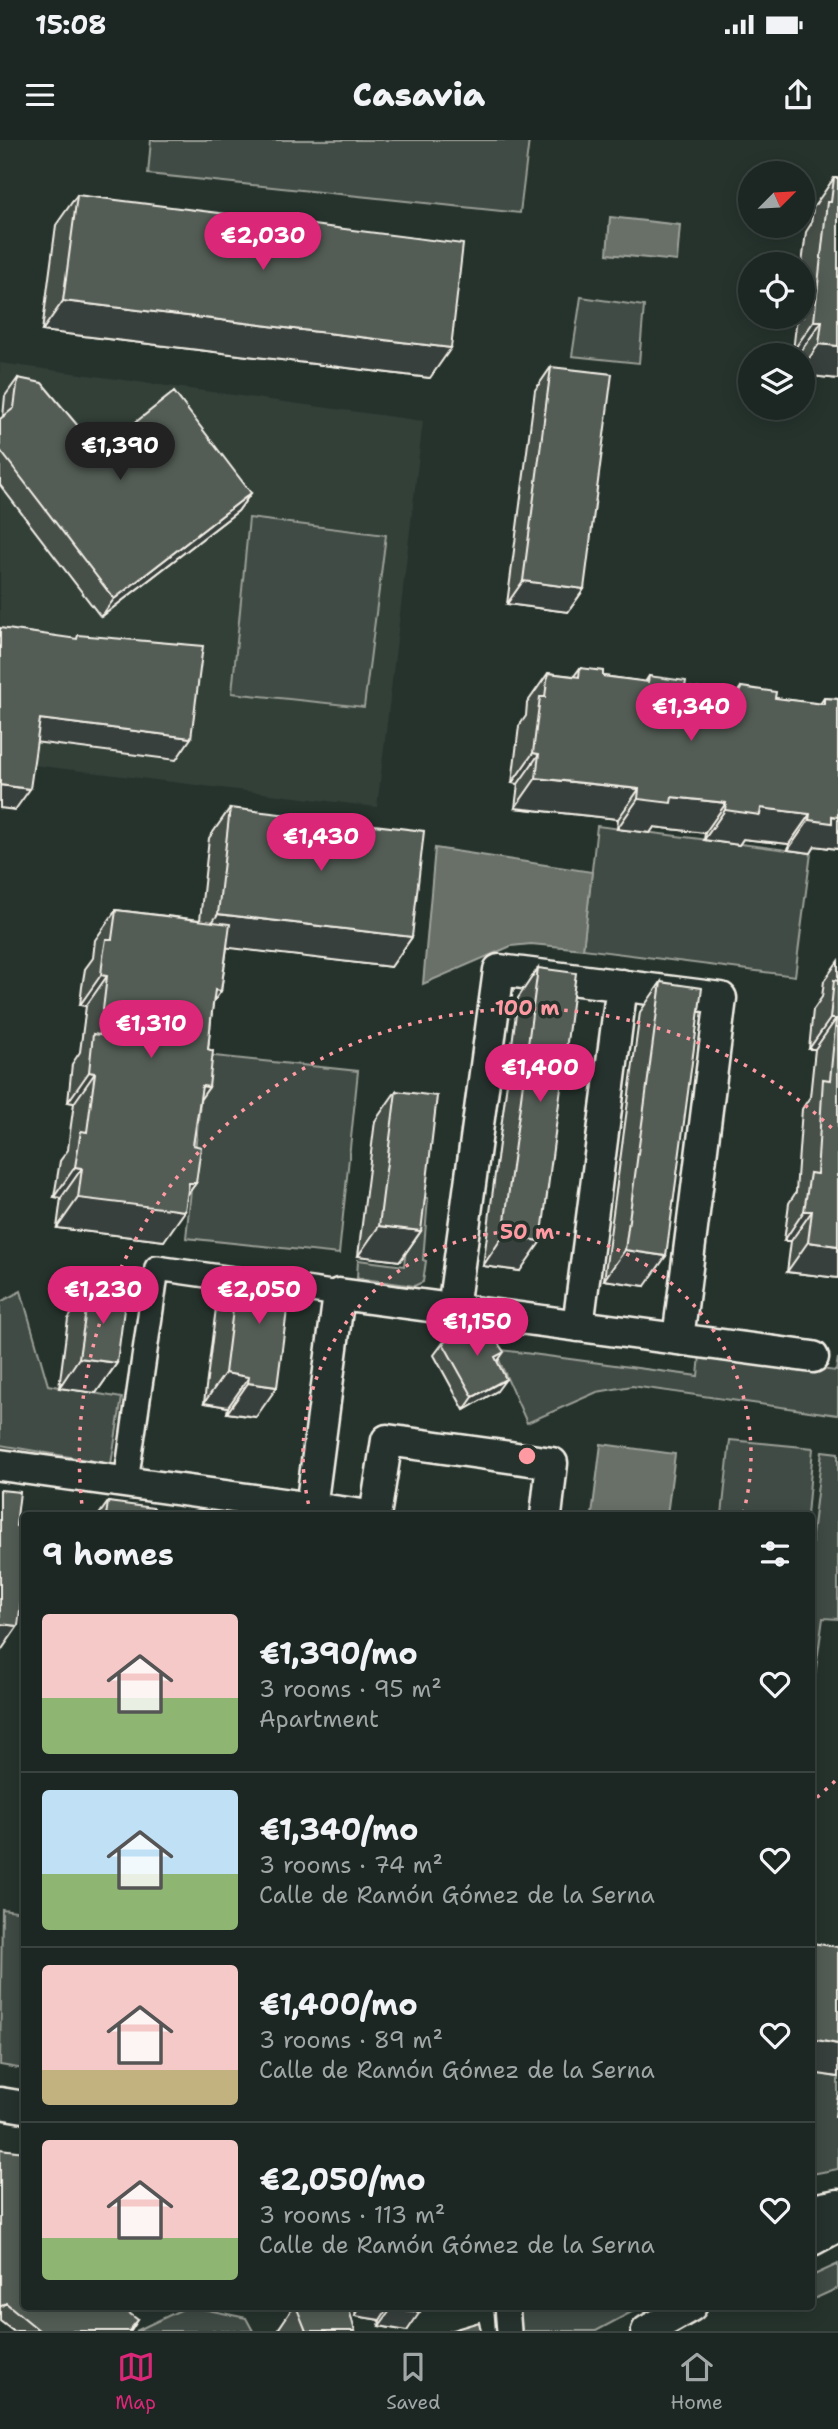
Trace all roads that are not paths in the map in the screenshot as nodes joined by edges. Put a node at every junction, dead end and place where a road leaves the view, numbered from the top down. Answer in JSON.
{"nodes":[{"id":1,"x":622,"y":985,"type":"junction"},
{"id":2,"x":339,"y":1294,"type":"junction"},
{"id":3,"x":453,"y":1309,"type":"junction"},
{"id":4,"x":578,"y":1326,"type":"junction"},
{"id":5,"x":678,"y":1339,"type":"junction"},
{"id":6,"x":813,"y":1357,"type":"dead end"},
{"id":7,"x":0,"y":1465,"type":"edge"},
{"id":8,"x":126,"y":1482,"type":"junction"},
{"id":9,"x":311,"y":1508,"type":"junction"},
{"id":10,"x":342,"y":1512,"type":"edge"},
{"id":11,"x":374,"y":1512,"type":"edge"},
{"id":12,"x":546,"y":1512,"type":"edge"},
{"id":13,"x":0,"y":2104,"type":"edge"},
{"id":14,"x":21,"y":2107,"type":"edge"},
{"id":15,"x":838,"y":2205,"type":"edge"},
{"id":16,"x":815,"y":2209,"type":"edge"},
{"id":17,"x":838,"y":2225,"type":"edge"},
{"id":18,"x":815,"y":2238,"type":"edge"},
{"id":19,"x":507,"y":2310,"type":"edge"},
{"id":20,"x":682,"y":2310,"type":"edge"},
{"id":21,"x":659,"y":2320,"type":"edge"},
{"id":22,"x":509,"y":2331,"type":"edge"}],
"edges":[{"from":1,"to":3,"type":"street"},
{"from":1,"to":4,"type":"street"},
{"from":1,"to":5,"type":"street"},
{"from":2,"to":3,"type":"street"},
{"from":2,"to":8,"type":"street"},
{"from":2,"to":9,"type":"street"},
{"from":3,"to":4,"type":"street"},
{"from":4,"to":5,"type":"street"},
{"from":5,"to":6,"type":"street"},
{"from":7,"to":8,"type":"street"},
{"from":8,"to":9,"type":"street"},
{"from":9,"to":10,"type":"street"},
{"from":11,"to":12,"type":"street"},
{"from":13,"to":14,"type":"street"},
{"from":15,"to":16,"type":"street"},
{"from":17,"to":18,"type":"street"},
{"from":19,"to":22,"type":"street"},
{"from":20,"to":21,"type":"street"}]}
